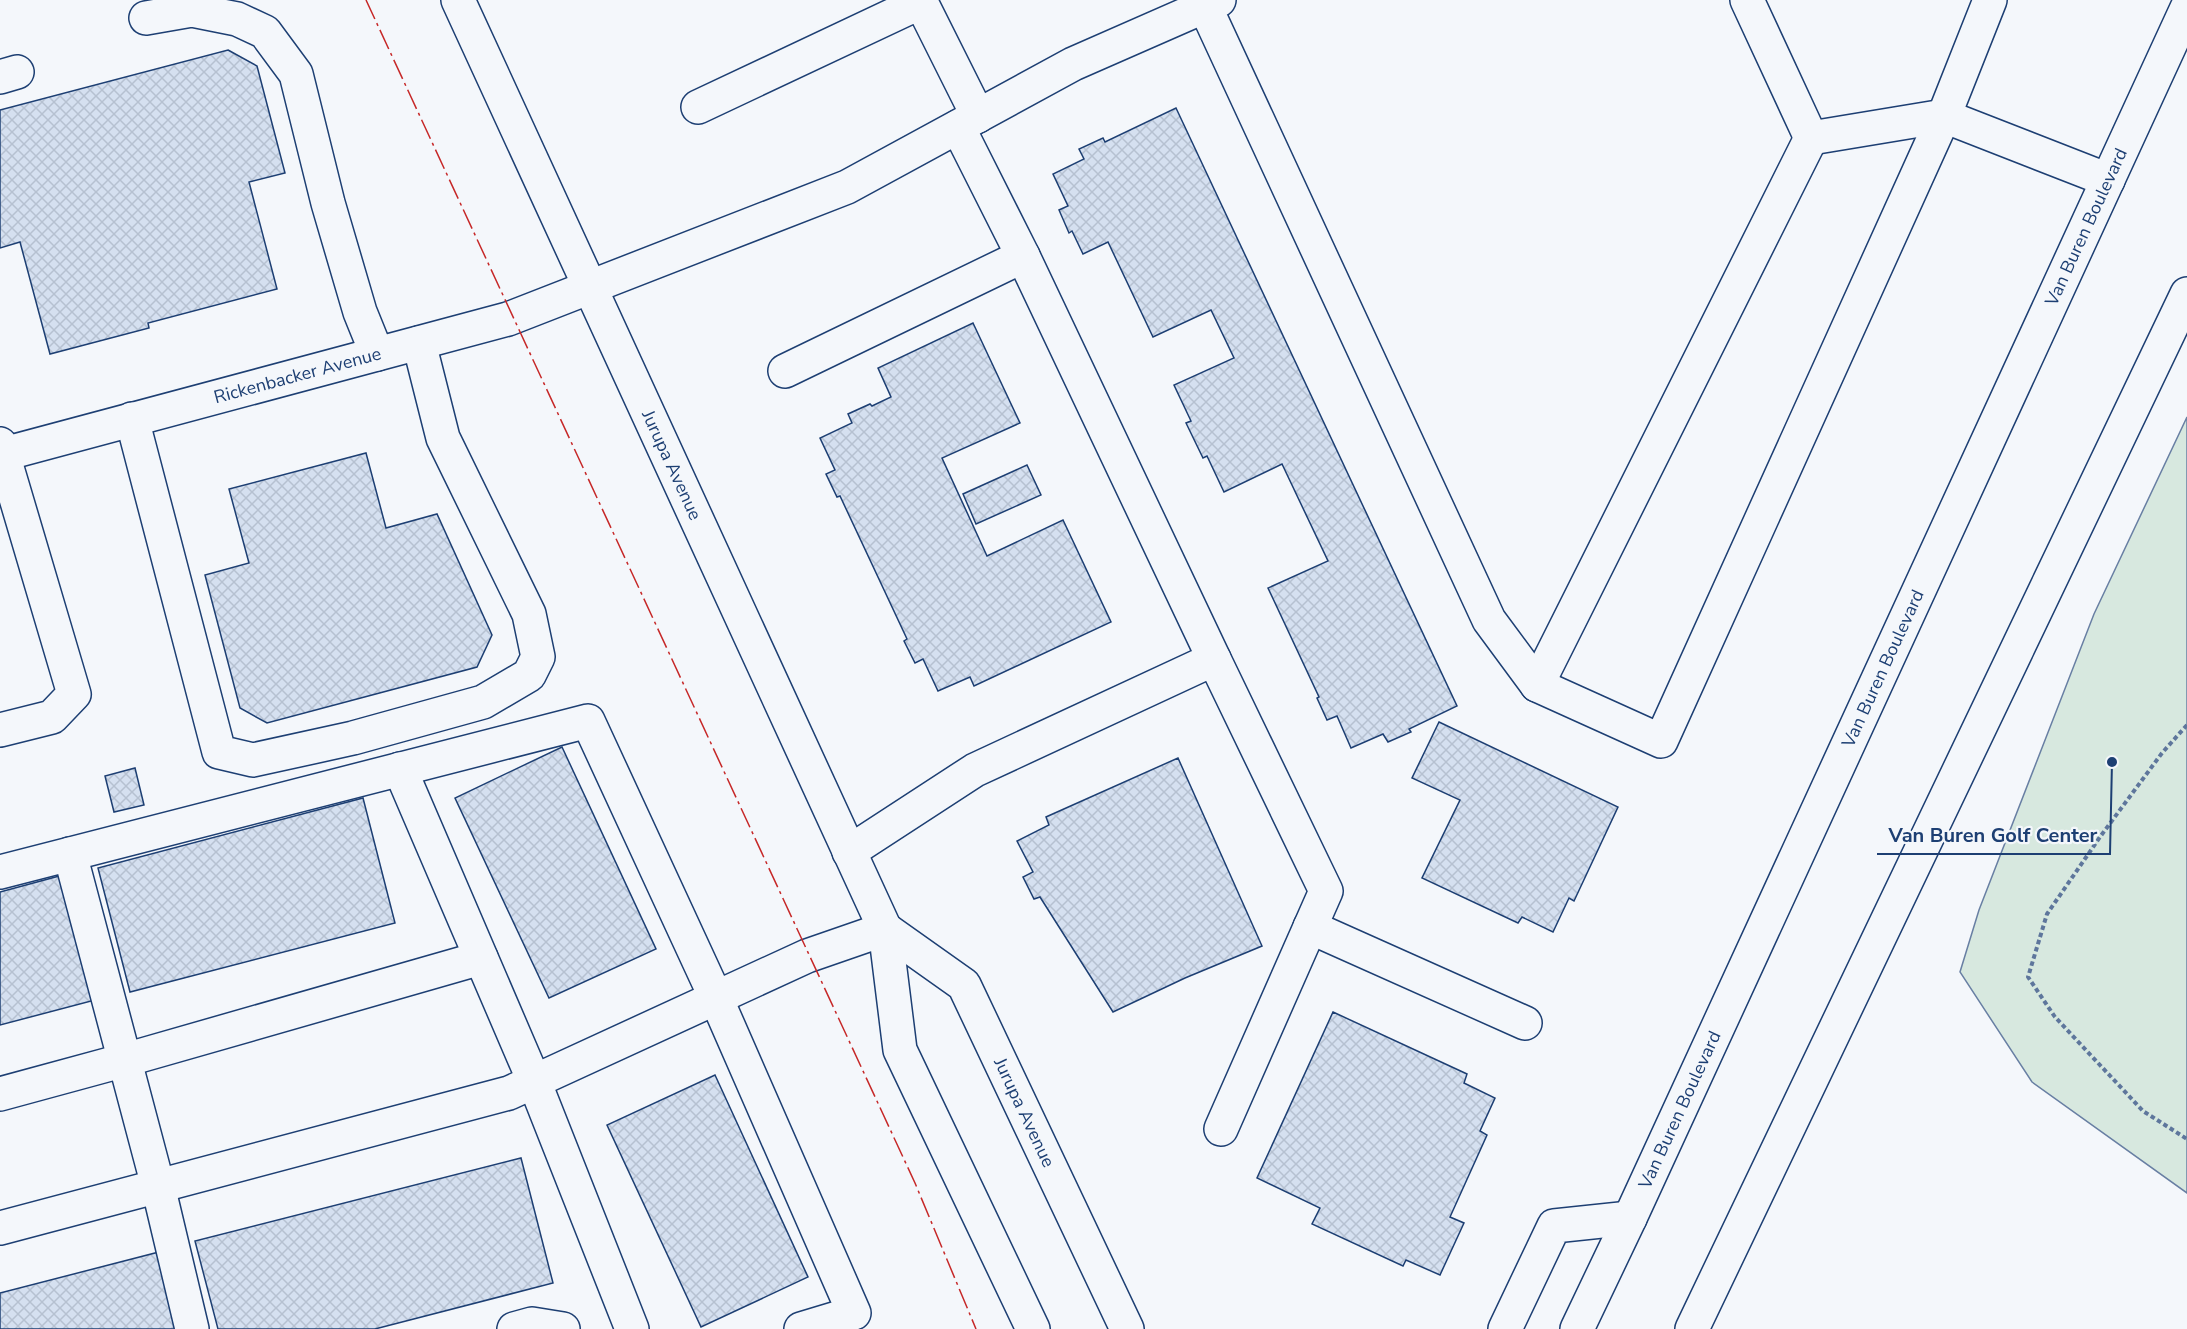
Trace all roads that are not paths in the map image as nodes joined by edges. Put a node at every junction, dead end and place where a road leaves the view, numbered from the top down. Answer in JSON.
{"nodes":[{"id":1,"x":458,"y":0,"type":"edge"},
{"id":2,"x":1747,"y":0,"type":"edge"},
{"id":3,"x":1990,"y":0,"type":"edge"},
{"id":4,"x":923,"y":1,"type":"edge"},
{"id":5,"x":1208,"y":2,"type":"edge"},
{"id":6,"x":2187,"y":8,"type":"edge"},
{"id":7,"x":146,"y":18,"type":"dead end"},
{"id":8,"x":699,"y":106,"type":"dead end"},
{"id":9,"x":1944,"y":116,"type":"junction"},
{"id":10,"x":968,"y":121,"type":"junction"},
{"id":11,"x":1811,"y":138,"type":"junction"},
{"id":12,"x":2108,"y":180,"type":"junction"},
{"id":13,"x":1023,"y":256,"type":"junction"},
{"id":14,"x":591,"y":286,"type":"junction"},
{"id":15,"x":2187,"y":294,"type":"edge"},
{"id":16,"x":419,"y":343,"type":"junction"},
{"id":17,"x":377,"y":354,"type":"junction"},
{"id":18,"x":784,"y":370,"type":"dead end"},
{"id":19,"x":132,"y":419,"type":"junction"},
{"id":20,"x":1,"y":451,"type":"edge"},
{"id":21,"x":1214,"y":659,"type":"junction"},
{"id":22,"x":1538,"y":685,"type":"junction"},
{"id":23,"x":0,"y":730,"type":"edge"},
{"id":24,"x":400,"y":769,"type":"junction"},
{"id":25,"x":849,"y":852,"type":"junction"},
{"id":26,"x":70,"y":854,"type":"junction"},
{"id":27,"x":0,"y":872,"type":"edge"},
{"id":28,"x":1310,"y":927,"type":"junction"},
{"id":29,"x":885,"y":929,"type":"junction"},
{"id":30,"x":481,"y":958,"type":"junction"},
{"id":31,"x":716,"y":998,"type":"junction"},
{"id":32,"x":1525,"y":1023,"type":"dead end"},
{"id":33,"x":125,"y":1060,"type":"junction"},
{"id":34,"x":534,"y":1081,"type":"junction"},
{"id":35,"x":0,"y":1094,"type":"edge"},
{"id":36,"x":1221,"y":1129,"type":"dead end"},
{"id":37,"x":158,"y":1186,"type":"junction"},
{"id":38,"x":1630,"y":1218,"type":"junction"},
{"id":39,"x":0,"y":1228,"type":"edge"},
{"id":40,"x":192,"y":1329,"type":"edge"},
{"id":41,"x":514,"y":1329,"type":"edge"},
{"id":42,"x":563,"y":1329,"type":"edge"},
{"id":43,"x":632,"y":1329,"type":"edge"},
{"id":44,"x":801,"y":1329,"type":"edge"},
{"id":45,"x":1033,"y":1329,"type":"edge"},
{"id":46,"x":1127,"y":1329,"type":"edge"},
{"id":47,"x":1505,"y":1329,"type":"edge"},
{"id":48,"x":1577,"y":1329,"type":"edge"},
{"id":49,"x":1692,"y":1329,"type":"edge"}],
"edges":[{"from":1,"to":14,"type":"main road","name":"Jurupa Avenue"},
{"from":2,"to":11,"type":"main road"},
{"from":3,"to":9,"type":"main road"},
{"from":4,"to":8,"type":"main road"},
{"from":4,"to":10,"type":"main road"},
{"from":5,"to":10,"type":"main road","name":"Rickenbacker Avenue"},
{"from":5,"to":22,"type":"main road"},
{"from":6,"to":12,"type":"main road","name":"Van Buren Boulevard"},
{"from":7,"to":17,"type":"main road"},
{"from":9,"to":11,"type":"main road"},
{"from":9,"to":12,"type":"main road"},
{"from":9,"to":22,"type":"main road"},
{"from":10,"to":13,"type":"main road"},
{"from":10,"to":14,"type":"main road","name":"Rickenbacker Avenue"},
{"from":11,"to":22,"type":"main road"},
{"from":12,"to":38,"type":"main road","name":"Van Buren Boulevard"},
{"from":13,"to":18,"type":"main road"},
{"from":13,"to":21,"type":"main road"},
{"from":14,"to":16,"type":"main road","name":"Rickenbacker Avenue"},
{"from":14,"to":25,"type":"main road","name":"Jurupa Avenue"},
{"from":15,"to":49,"type":"main road"},
{"from":16,"to":17,"type":"main road","name":"Rickenbacker Avenue"},
{"from":16,"to":19,"type":"main road"},
{"from":17,"to":19,"type":"main road","name":"Rickenbacker Avenue"},
{"from":19,"to":20,"type":"main road","name":"Rickenbacker Avenue"},
{"from":20,"to":23,"type":"main road"},
{"from":21,"to":25,"type":"main road"},
{"from":21,"to":28,"type":"main road"},
{"from":24,"to":26,"type":"main road"},
{"from":24,"to":30,"type":"main road"},
{"from":24,"to":31,"type":"main road"},
{"from":25,"to":29,"type":"main road","name":"Jurupa Avenue"},
{"from":26,"to":27,"type":"main road"},
{"from":26,"to":33,"type":"main road"},
{"from":28,"to":32,"type":"main road"},
{"from":28,"to":36,"type":"main road"},
{"from":29,"to":31,"type":"main road"},
{"from":29,"to":45,"type":"main road","name":"Jurupa Avenue"},
{"from":29,"to":46,"type":"main road","name":"Jurupa Avenue"},
{"from":30,"to":33,"type":"main road"},
{"from":30,"to":34,"type":"main road"},
{"from":31,"to":34,"type":"main road"},
{"from":31,"to":44,"type":"main road"},
{"from":33,"to":35,"type":"main road"},
{"from":33,"to":37,"type":"main road"},
{"from":34,"to":37,"type":"main road"},
{"from":34,"to":43,"type":"main road"},
{"from":37,"to":39,"type":"main road"},
{"from":37,"to":40,"type":"main road"},
{"from":38,"to":47,"type":"main road"},
{"from":38,"to":48,"type":"main road","name":"Van Buren Boulevard"},
{"from":41,"to":42,"type":"main road"}]}
